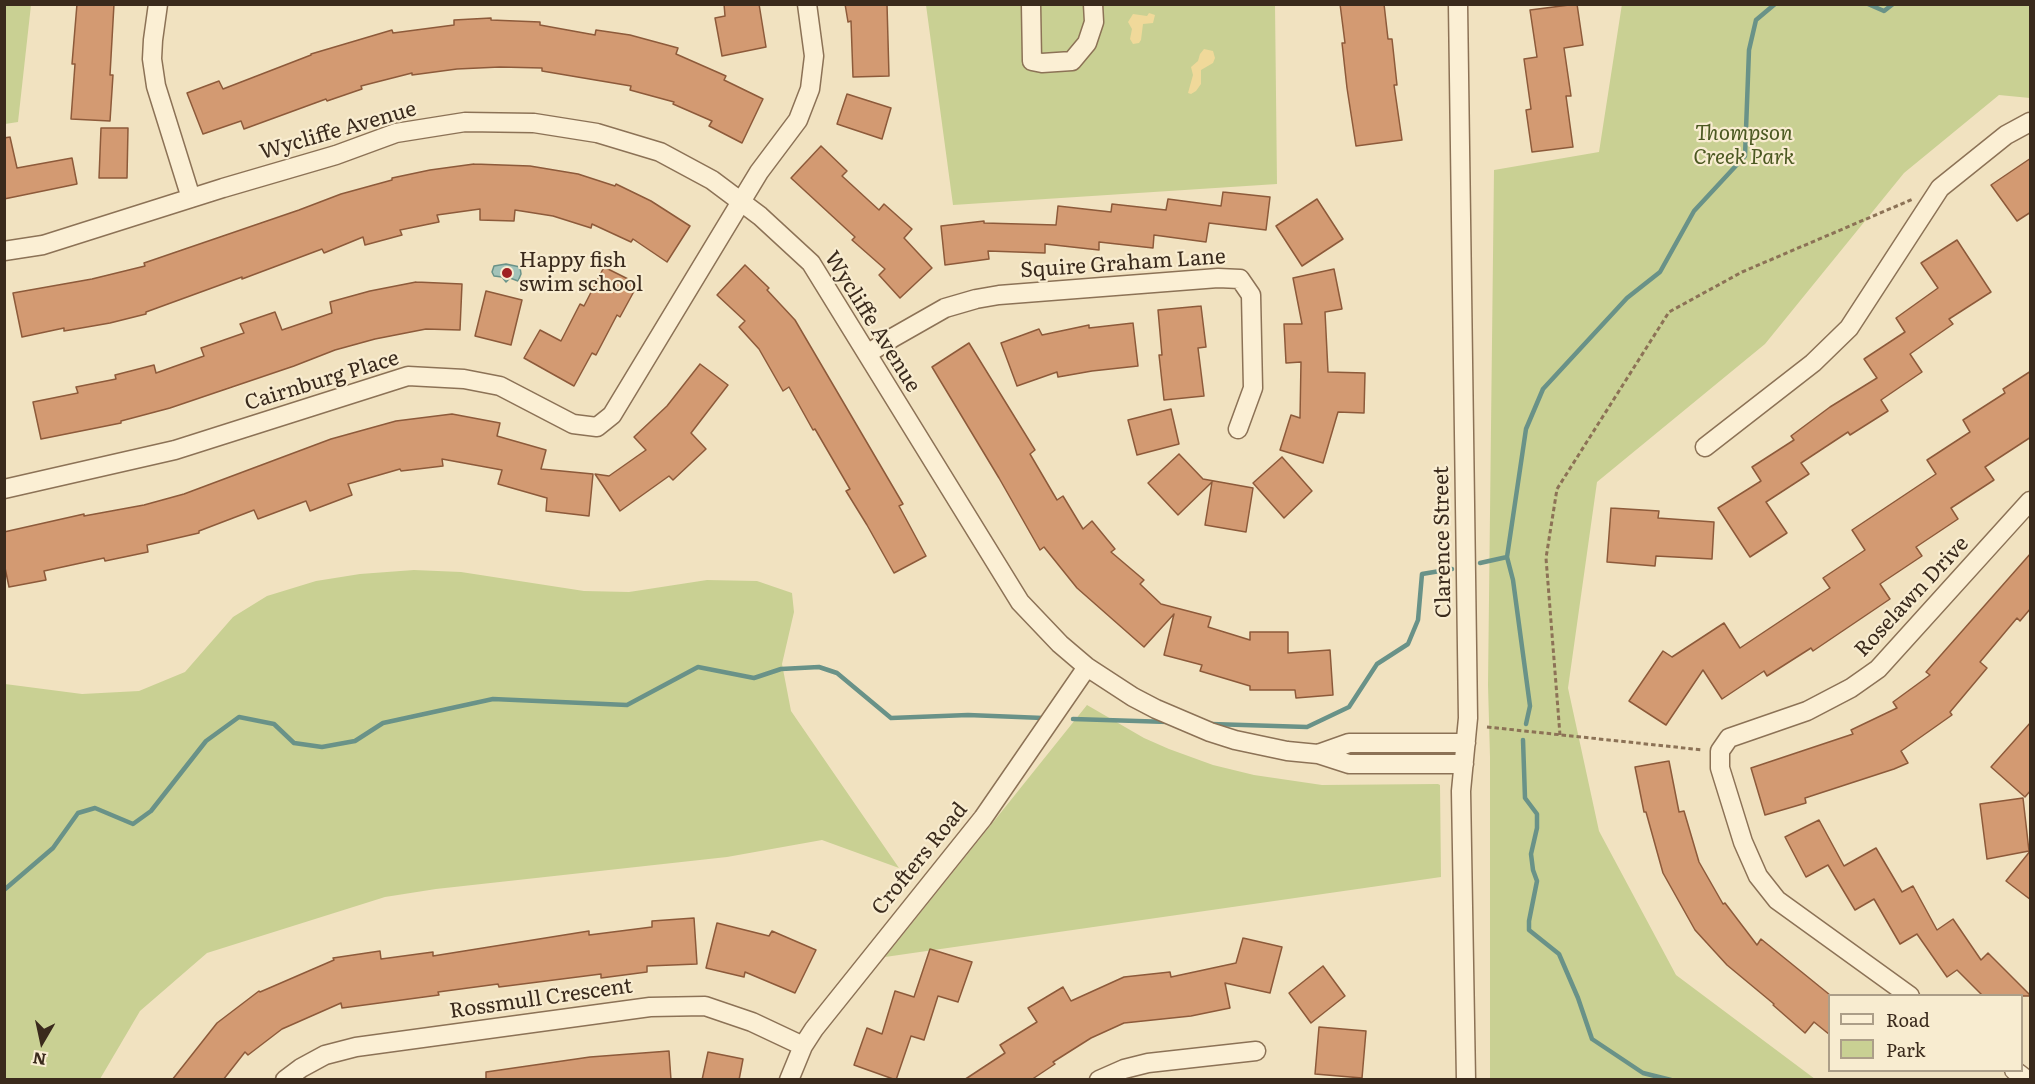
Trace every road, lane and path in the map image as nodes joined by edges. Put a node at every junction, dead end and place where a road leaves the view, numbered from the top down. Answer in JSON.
{"nodes":[{"id":1,"x":158,"y":4,"type":"edge"},
{"id":2,"x":807,"y":4,"type":"edge"},
{"id":3,"x":1031,"y":4,"type":"edge"},
{"id":4,"x":1093,"y":4,"type":"edge"},
{"id":5,"x":1458,"y":4,"type":"edge"},
{"id":6,"x":2031,"y":122,"type":"edge"},
{"id":7,"x":1940,"y":188,"type":"junction"},
{"id":8,"x":190,"y":198,"type":"junction"},
{"id":9,"x":741,"y":202,"type":"junction"},
{"id":10,"x":4,"y":250,"type":"edge"},
{"id":11,"x":867,"y":354,"type":"junction"},
{"id":12,"x":1238,"y":429,"type":"dead end"},
{"id":13,"x":1705,"y":447,"type":"dead end"},
{"id":14,"x":4,"y":489,"type":"edge"},
{"id":15,"x":2031,"y":501,"type":"edge"},
{"id":16,"x":1087,"y":667,"type":"junction"},
{"id":17,"x":1487,"y":727,"type":"dead end"},
{"id":18,"x":1560,"y":735,"type":"junction"},
{"id":19,"x":1466,"y":743,"type":"junction"},
{"id":20,"x":1720,"y":751,"type":"junction"},
{"id":21,"x":1318,"y":754,"type":"junction"},
{"id":22,"x":1464,"y":764,"type":"junction"},
{"id":23,"x":1907,"y":994,"type":"edge"},
{"id":24,"x":803,"y":1046,"type":"junction"},
{"id":25,"x":1256,"y":1051,"type":"dead end"},
{"id":26,"x":285,"y":1080,"type":"edge"},
{"id":27,"x":789,"y":1080,"type":"edge"},
{"id":28,"x":1099,"y":1080,"type":"edge"},
{"id":29,"x":1466,"y":1080,"type":"edge"}],
"edges":[{"from":1,"to":8,"type":"street"},
{"from":2,"to":9,"type":"street","name":"Cairnburg Place"},
{"from":3,"to":4,"type":"street"},
{"from":5,"to":19,"type":"street","name":"Clarence Street"},
{"from":6,"to":7,"type":"street"},
{"from":7,"to":13,"type":"street"},
{"from":7,"to":18,"type":"path"},
{"from":8,"to":9,"type":"street","name":"Wycliffe Avenue"},
{"from":8,"to":10,"type":"street","name":"Wycliffe Avenue"},
{"from":9,"to":11,"type":"street","name":"Wycliffe Avenue"},
{"from":9,"to":14,"type":"street","name":"Cairnburg Place"},
{"from":11,"to":12,"type":"street","name":"Squire Graham Lane"},
{"from":11,"to":16,"type":"street","name":"Wycliffe Avenue"},
{"from":15,"to":20,"type":"street","name":"Roselawn Drive"},
{"from":16,"to":21,"type":"street","name":"Wycliffe Avenue"},
{"from":16,"to":24,"type":"street","name":"Crofters Road"},
{"from":17,"to":18,"type":"path"},
{"from":18,"to":20,"type":"path"},
{"from":19,"to":21,"type":"street","name":"Wycliffe Avenue"},
{"from":19,"to":22,"type":"street","name":"Clarence Street"},
{"from":20,"to":23,"type":"street"},
{"from":21,"to":22,"type":"street","name":"Wycliffe Avenue"},
{"from":22,"to":29,"type":"street","name":"Clarence Street"},
{"from":24,"to":26,"type":"street","name":"Rossmull Crescent"},
{"from":24,"to":27,"type":"street","name":"Crofters Road"},
{"from":25,"to":28,"type":"street"}]}
